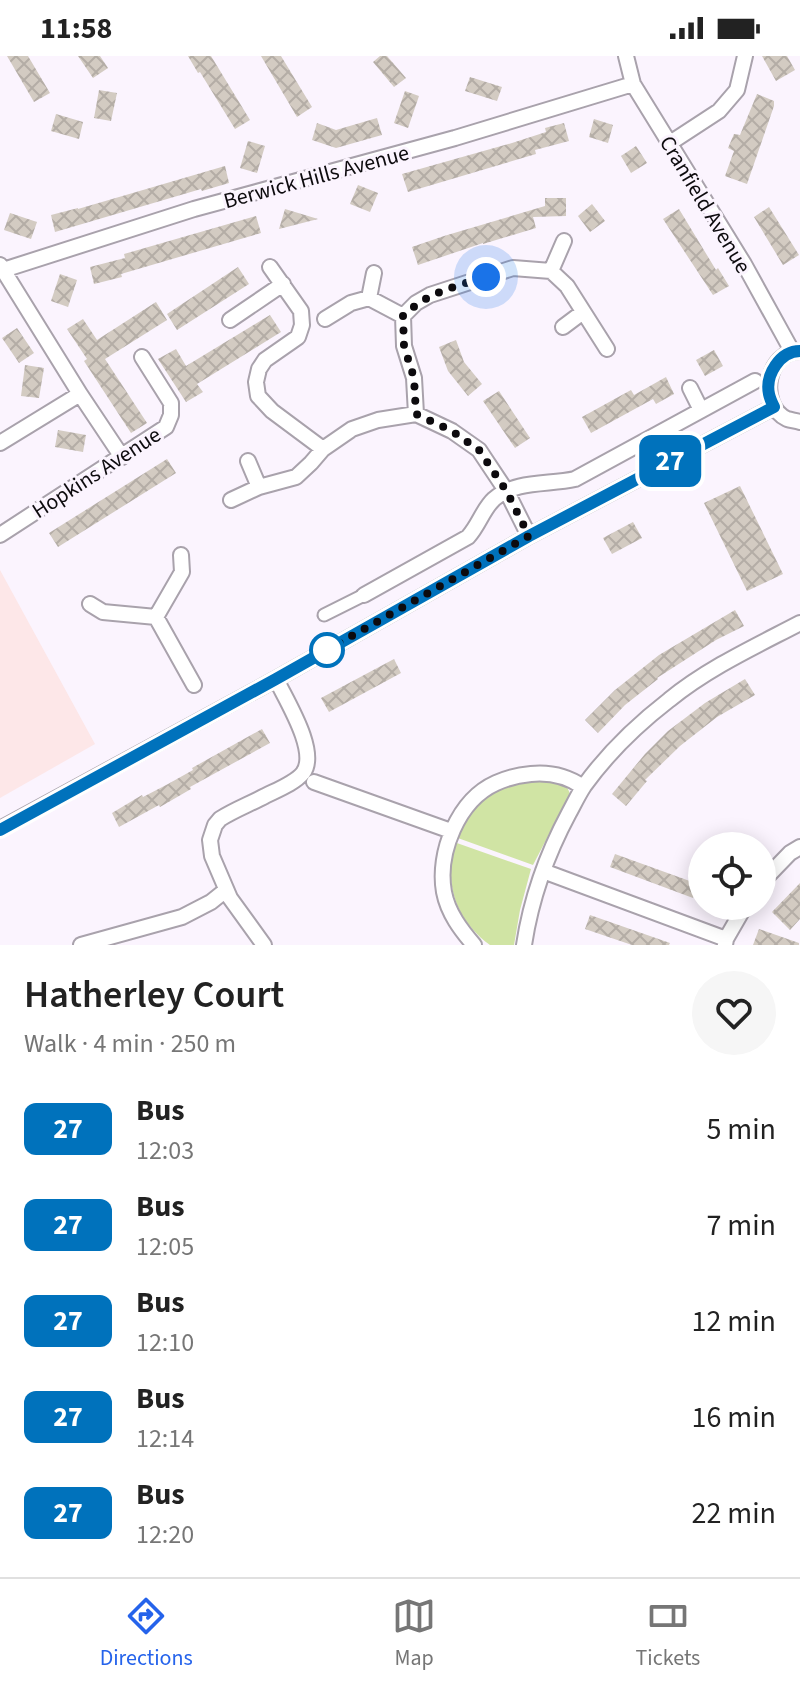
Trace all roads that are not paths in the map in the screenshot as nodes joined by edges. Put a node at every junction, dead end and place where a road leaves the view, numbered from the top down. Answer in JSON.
{"nodes":[{"id":1,"x":626,"y":56,"type":"edge"},
{"id":2,"x":745,"y":56,"type":"edge"},
{"id":3,"x":633,"y":84,"type":"junction"},
{"id":4,"x":670,"y":143,"type":"junction"},
{"id":5,"x":564,"y":241,"type":"dead end"},
{"id":6,"x":270,"y":267,"type":"dead end"},
{"id":7,"x":1,"y":268,"type":"edge"},
{"id":8,"x":551,"y":271,"type":"junction"},
{"id":9,"x":374,"y":273,"type":"dead end"},
{"id":10,"x":283,"y":284,"type":"junction"},
{"id":11,"x":369,"y":298,"type":"junction"},
{"id":12,"x":583,"y":312,"type":"junction"},
{"id":13,"x":403,"y":316,"type":"junction"},
{"id":14,"x":325,"y":319,"type":"dead end"},
{"id":15,"x":230,"y":320,"type":"dead end"},
{"id":16,"x":563,"y":327,"type":"dead end"},
{"id":17,"x":607,"y":349,"type":"dead end"},
{"id":18,"x":796,"y":351,"type":"edge"},
{"id":19,"x":142,"y":357,"type":"dead end"},
{"id":20,"x":770,"y":375,"type":"junction"},
{"id":21,"x":755,"y":381,"type":"joint"},
{"id":22,"x":690,"y":388,"type":"dead end"},
{"id":23,"x":80,"y":394,"type":"junction"},
{"id":24,"x":774,"y":407,"type":"junction"},
{"id":25,"x":701,"y":410,"type":"junction"},
{"id":26,"x":416,"y":414,"type":"junction"},
{"id":27,"x":800,"y":422,"type":"edge"},
{"id":28,"x":0,"y":443,"type":"edge"},
{"id":29,"x":323,"y":449,"type":"junction"},
{"id":30,"x":122,"y":457,"type":"junction"},
{"id":31,"x":248,"y":461,"type":"dead end"},
{"id":32,"x":259,"y":487,"type":"junction"},
{"id":33,"x":507,"y":492,"type":"junction"},
{"id":34,"x":231,"y":500,"type":"dead end"},
{"id":35,"x":0,"y":535,"type":"edge"},
{"id":36,"x":529,"y":536,"type":"junction"},
{"id":37,"x":181,"y":555,"type":"dead end"},
{"id":38,"x":364,"y":595,"type":"joint"},
{"id":39,"x":90,"y":604,"type":"dead end"},
{"id":40,"x":324,"y":615,"type":"dead end"},
{"id":41,"x":156,"y":617,"type":"junction"},
{"id":42,"x":800,"y":623,"type":"edge"},
{"id":43,"x":276,"y":679,"type":"junction"},
{"id":44,"x":194,"y":685,"type":"dead end"},
{"id":45,"x":314,"y":782,"type":"dead end"},
{"id":46,"x":583,"y":787,"type":"junction"},
{"id":47,"x":0,"y":829,"type":"edge"},
{"id":48,"x":451,"y":831,"type":"junction"},
{"id":49,"x":800,"y":847,"type":"edge"},
{"id":50,"x":776,"y":868,"type":"edge"},
{"id":51,"x":543,"y":871,"type":"junction"},
{"id":52,"x":226,"y":890,"type":"junction"},
{"id":53,"x":737,"y":920,"type":"edge"},
{"id":54,"x":98,"y":942,"type":"edge"},
{"id":55,"x":725,"y":942,"type":"edge"},
{"id":56,"x":81,"y":945,"type":"edge"},
{"id":57,"x":264,"y":945,"type":"edge"},
{"id":58,"x":474,"y":945,"type":"edge"},
{"id":59,"x":524,"y":945,"type":"edge"}],
"edges":[{"from":1,"to":3,"type":"street","name":"Cranfield Avenue"},
{"from":2,"to":4,"type":"street"},
{"from":3,"to":4,"type":"street","name":"Cranfield Avenue"},
{"from":3,"to":7,"type":"street","name":"Berwick Hills Avenue"},
{"from":4,"to":18,"type":"street","name":"Cranfield Avenue"},
{"from":5,"to":8,"type":"street"},
{"from":6,"to":10,"type":"street"},
{"from":7,"to":23,"type":"street"},
{"from":8,"to":12,"type":"street"},
{"from":8,"to":13,"type":"street"},
{"from":9,"to":11,"type":"street"},
{"from":10,"to":15,"type":"street"},
{"from":10,"to":29,"type":"street"},
{"from":11,"to":13,"type":"street"},
{"from":11,"to":14,"type":"street"},
{"from":12,"to":16,"type":"street"},
{"from":12,"to":17,"type":"street"},
{"from":13,"to":26,"type":"street"},
{"from":18,"to":20,"type":"street"},
{"from":19,"to":30,"type":"street","name":"Hopkins Avenue"},
{"from":20,"to":21,"type":"street"},
{"from":20,"to":24,"type":"street"},
{"from":21,"to":25,"type":"street"},
{"from":22,"to":25,"type":"street"},
{"from":23,"to":28,"type":"street"},
{"from":23,"to":30,"type":"street"},
{"from":24,"to":27,"type":"street"},
{"from":24,"to":36,"type":"street"},
{"from":25,"to":33,"type":"street"},
{"from":26,"to":29,"type":"street"},
{"from":26,"to":33,"type":"street"},
{"from":29,"to":32,"type":"street"},
{"from":30,"to":35,"type":"street","name":"Hopkins Avenue"},
{"from":31,"to":32,"type":"street"},
{"from":32,"to":34,"type":"street"},
{"from":33,"to":36,"type":"street"},
{"from":33,"to":38,"type":"street"},
{"from":36,"to":43,"type":"street"},
{"from":37,"to":41,"type":"street"},
{"from":38,"to":40,"type":"street"},
{"from":39,"to":41,"type":"street"},
{"from":41,"to":44,"type":"street"},
{"from":42,"to":46,"type":"street"},
{"from":43,"to":47,"type":"street"},
{"from":43,"to":52,"type":"street"},
{"from":45,"to":48,"type":"street"},
{"from":46,"to":48,"type":"street"},
{"from":46,"to":51,"type":"street"},
{"from":48,"to":58,"type":"street"},
{"from":49,"to":50,"type":"street"},
{"from":51,"to":55,"type":"street"},
{"from":51,"to":59,"type":"street"},
{"from":52,"to":54,"type":"street"},
{"from":52,"to":57,"type":"street"},
{"from":53,"to":55,"type":"street"},
{"from":54,"to":56,"type":"street"}]}
